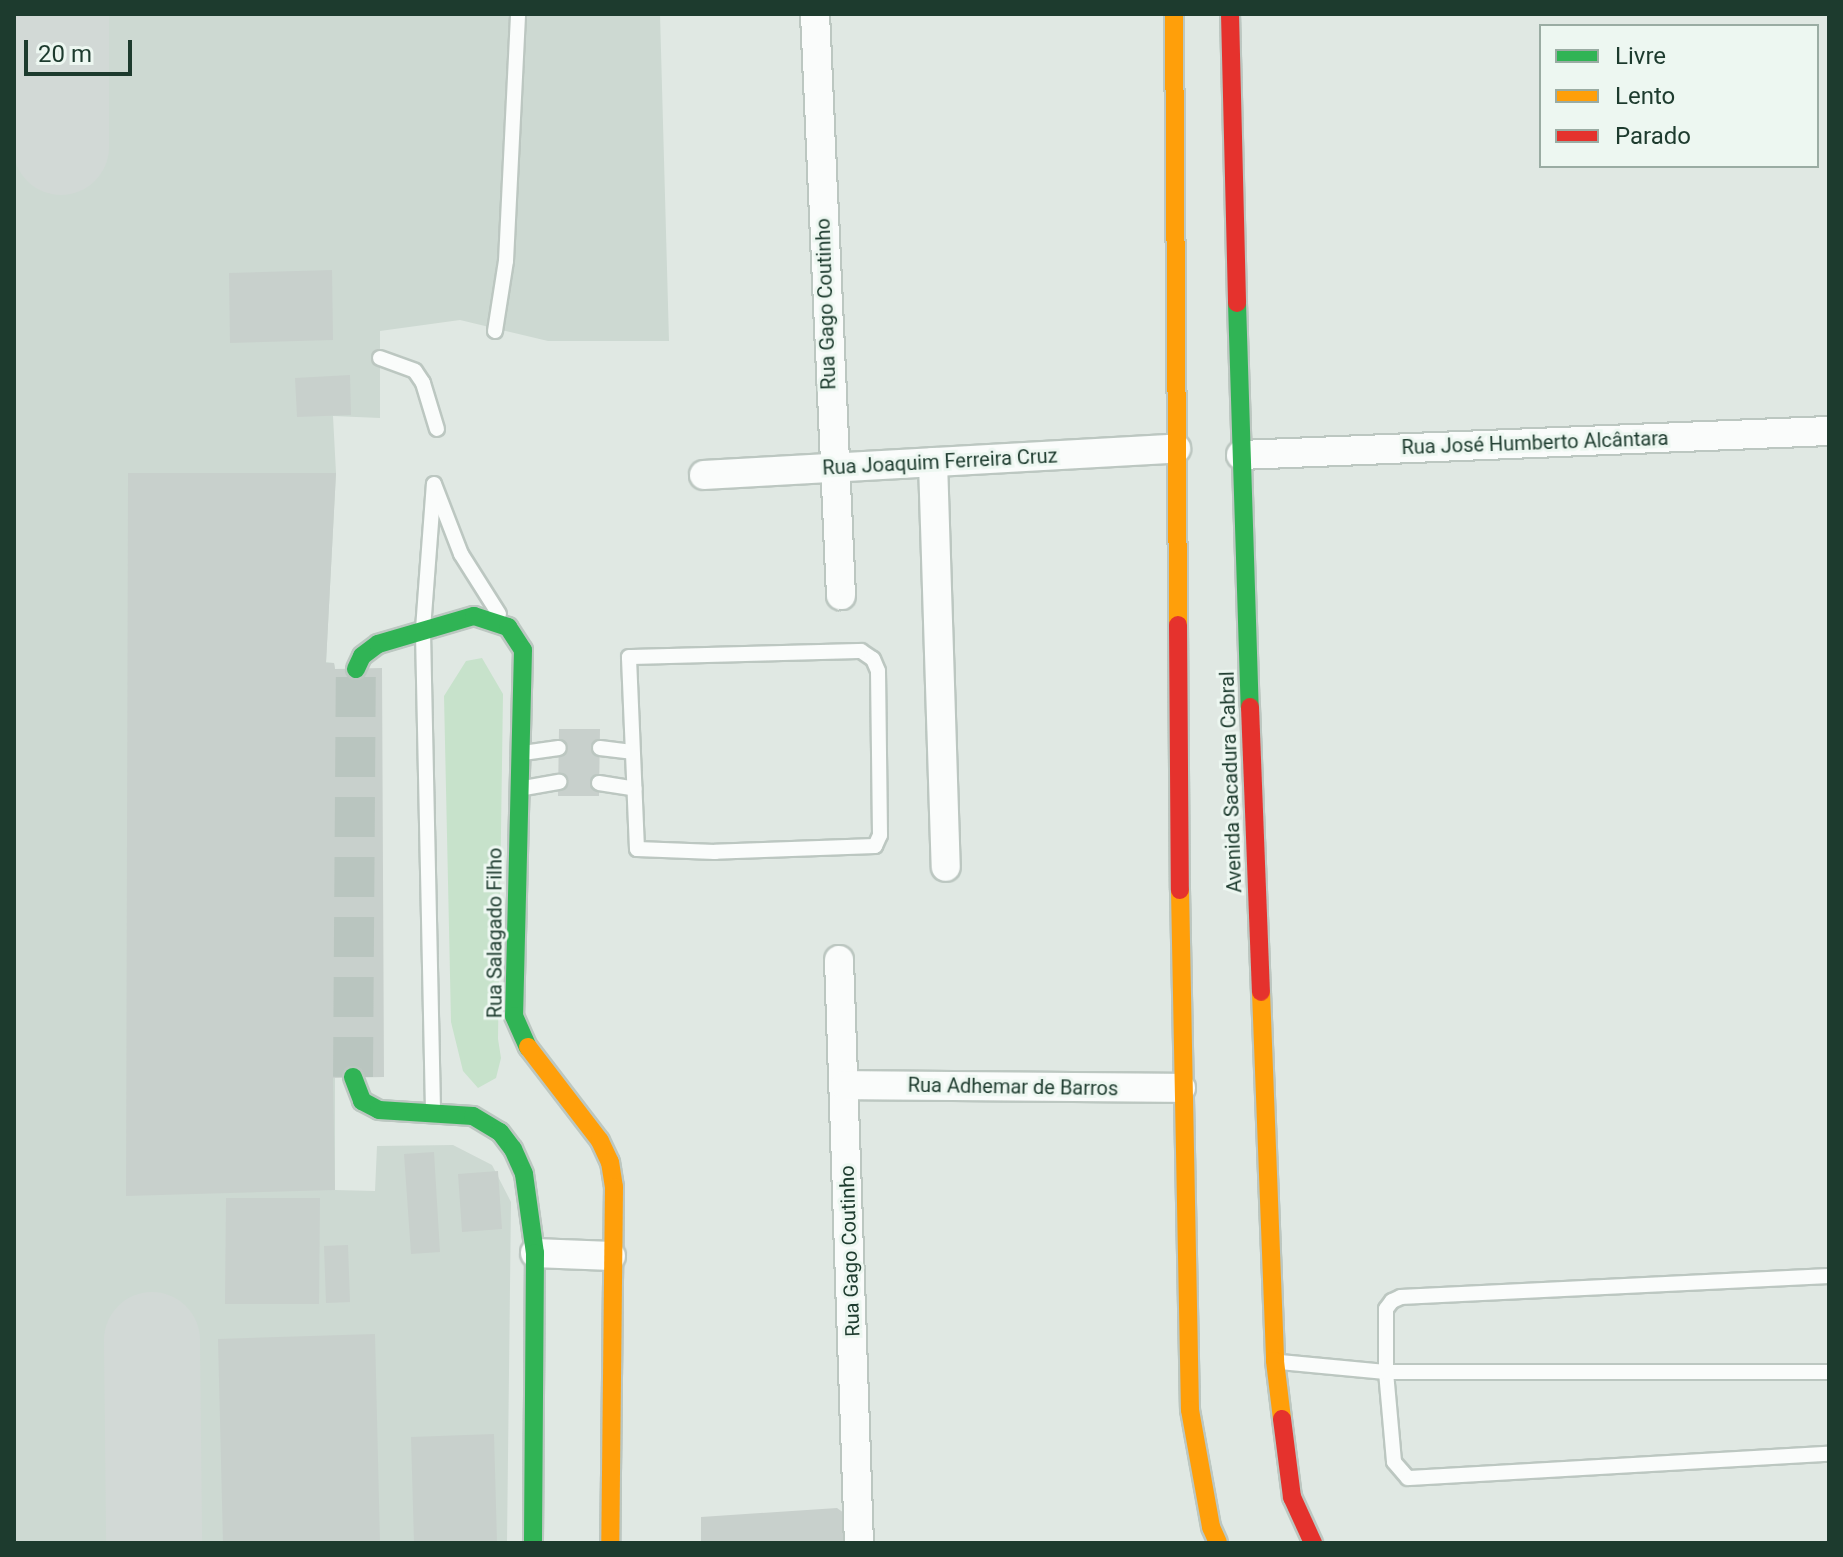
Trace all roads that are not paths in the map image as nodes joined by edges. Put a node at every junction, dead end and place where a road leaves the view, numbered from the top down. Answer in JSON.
{"nodes":[{"id":1,"x":518,"y":14,"type":"edge"},
{"id":2,"x":815,"y":14,"type":"edge"},
{"id":3,"x":1174,"y":14,"type":"edge"},
{"id":4,"x":1230,"y":14,"type":"edge"},
{"id":5,"x":495,"y":331,"type":"dead end"},
{"id":6,"x":380,"y":358,"type":"dead end"},
{"id":7,"x":437,"y":429,"type":"dead end"},
{"id":8,"x":1829,"y":431,"type":"edge"},
{"id":9,"x":1176,"y":449,"type":"junction"},
{"id":10,"x":1241,"y":455,"type":"junction"},
{"id":11,"x":933,"y":462,"type":"junction"},
{"id":12,"x":833,"y":468,"type":"junction"},
{"id":13,"x":704,"y":475,"type":"dead end"},
{"id":14,"x":841,"y":595,"type":"dead end"},
{"id":15,"x":508,"y":627,"type":"junction"},
{"id":16,"x":423,"y":629,"type":"junction"},
{"id":17,"x":356,"y":669,"type":"dead end"},
{"id":18,"x":559,"y":748,"type":"dead end"},
{"id":19,"x":600,"y":748,"type":"dead end"},
{"id":20,"x":632,"y":752,"type":"junction"},
{"id":21,"x":520,"y":753,"type":"junction"},
{"id":22,"x":559,"y":782,"type":"dead end"},
{"id":23,"x":599,"y":783,"type":"dead end"},
{"id":24,"x":519,"y":788,"type":"junction"},
{"id":25,"x":635,"y":789,"type":"junction"},
{"id":26,"x":946,"y":867,"type":"dead end"},
{"id":27,"x":839,"y":960,"type":"dead end"},
{"id":28,"x":353,"y":1077,"type":"tunnel mouth"},
{"id":29,"x":845,"y":1085,"type":"junction"},
{"id":30,"x":1181,"y":1088,"type":"junction"},
{"id":31,"x":433,"y":1114,"type":"junction"},
{"id":32,"x":535,"y":1253,"type":"junction"},
{"id":33,"x":611,"y":1256,"type":"junction"},
{"id":34,"x":1829,"y":1276,"type":"edge"},
{"id":35,"x":1275,"y":1361,"type":"junction"},
{"id":36,"x":1386,"y":1372,"type":"junction"},
{"id":37,"x":1829,"y":1372,"type":"edge"},
{"id":38,"x":1829,"y":1454,"type":"edge"},
{"id":39,"x":533,"y":1543,"type":"edge"},
{"id":40,"x":610,"y":1543,"type":"edge"},
{"id":41,"x":859,"y":1543,"type":"edge"},
{"id":42,"x":1218,"y":1543,"type":"edge"},
{"id":43,"x":1313,"y":1543,"type":"edge"}],
"edges":[{"from":1,"to":5,"type":"lane"},
{"from":2,"to":12,"type":"street","name":"Rua Gago Coutinho"},
{"from":3,"to":9,"type":"street"},
{"from":4,"to":10,"type":"street","name":"Avenida Sacadura Cabral"},
{"from":6,"to":7,"type":"lane"},
{"from":8,"to":10,"type":"street","name":"Rua José Humberto Alcântara"},
{"from":9,"to":11,"type":"street","name":"Rua Joaquim Ferreira Cruz"},
{"from":9,"to":30,"type":"street"},
{"from":10,"to":35,"type":"street","name":"Avenida Sacadura Cabral"},
{"from":11,"to":12,"type":"street","name":"Rua Joaquim Ferreira Cruz"},
{"from":11,"to":26,"type":"street"},
{"from":12,"to":13,"type":"street","name":"Rua Joaquim Ferreira Cruz"},
{"from":12,"to":14,"type":"street","name":"Rua Gago Coutinho"},
{"from":15,"to":16,"type":"street"},
{"from":15,"to":16,"type":"lane"},
{"from":15,"to":21,"type":"street","name":"Rua Salagado Filho"},
{"from":16,"to":17,"type":"street"},
{"from":16,"to":31,"type":"lane"},
{"from":18,"to":21,"type":"lane"},
{"from":19,"to":20,"type":"lane"},
{"from":20,"to":25,"type":"lane"},
{"from":20,"to":25,"type":"lane"},
{"from":21,"to":24,"type":"street","name":"Rua Salagado Filho"},
{"from":22,"to":24,"type":"lane"},
{"from":23,"to":25,"type":"lane"},
{"from":24,"to":33,"type":"street","name":"Rua Salagado Filho"},
{"from":27,"to":29,"type":"street","name":"Rua Gago Coutinho"},
{"from":28,"to":31,"type":"street"},
{"from":29,"to":30,"type":"street","name":"Rua Adhemar de Barros"},
{"from":29,"to":41,"type":"street","name":"Rua Gago Coutinho"},
{"from":30,"to":42,"type":"street"},
{"from":31,"to":32,"type":"street"},
{"from":32,"to":33,"type":"street"},
{"from":32,"to":39,"type":"street"},
{"from":33,"to":40,"type":"street","name":"Rua Salagado Filho"},
{"from":34,"to":36,"type":"lane"},
{"from":35,"to":36,"type":"lane"},
{"from":35,"to":43,"type":"street","name":"Avenida Sacadura Cabral"},
{"from":36,"to":37,"type":"lane"},
{"from":36,"to":38,"type":"lane"}]}
